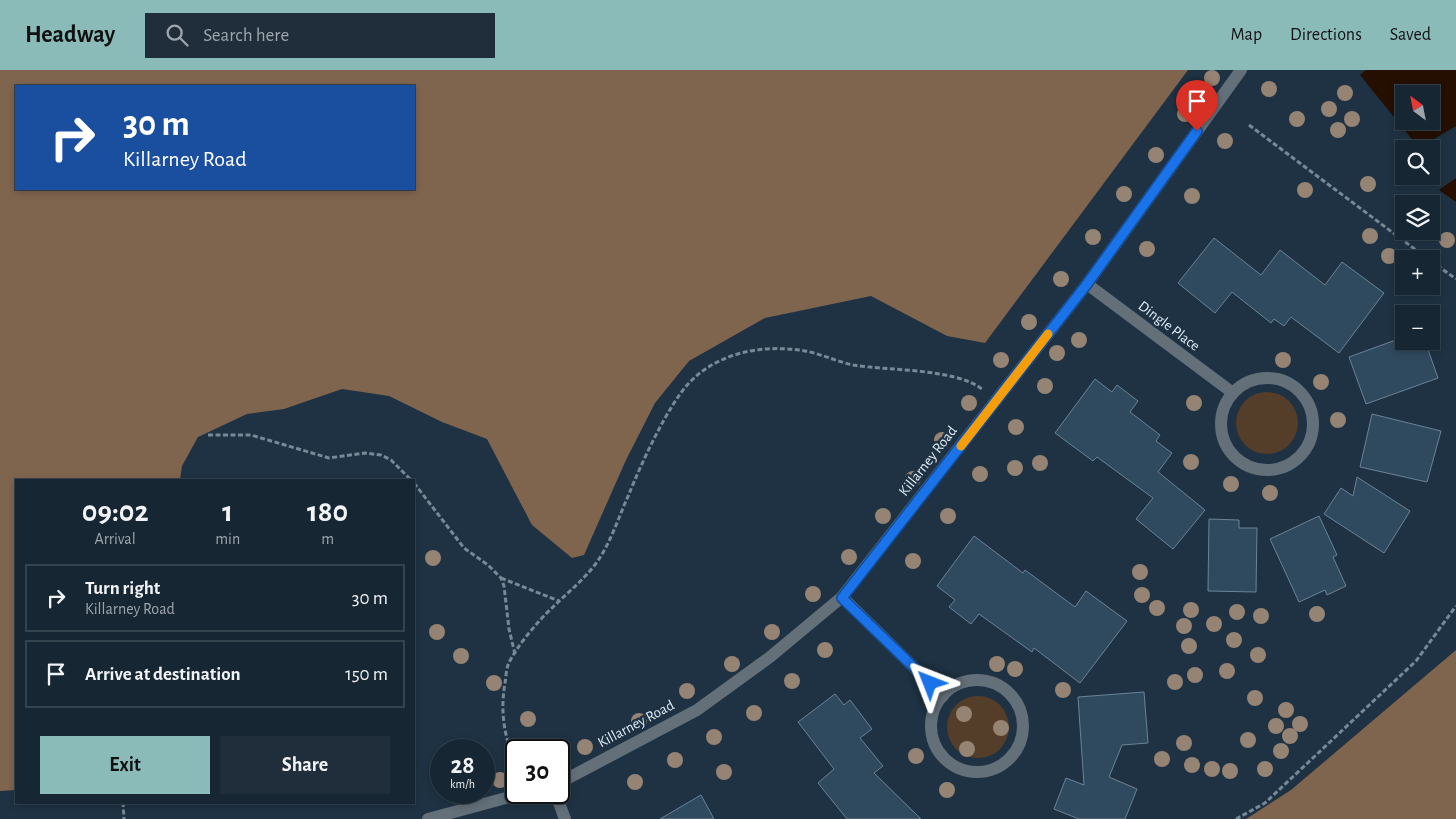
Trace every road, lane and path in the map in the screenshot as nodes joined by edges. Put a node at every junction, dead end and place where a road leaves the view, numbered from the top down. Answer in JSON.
{"nodes":[{"id":1,"x":1241,"y":70,"type":"edge"},
{"id":2,"x":1249,"y":125,"type":"dead end"},
{"id":3,"x":1417,"y":250,"type":"edge"},
{"id":4,"x":1440,"y":267,"type":"edge"},
{"id":5,"x":1456,"y":279,"type":"edge"},
{"id":6,"x":1087,"y":284,"type":"junction"},
{"id":7,"x":1233,"y":393,"type":"junction"},
{"id":8,"x":996,"y":400,"type":"junction"},
{"id":9,"x":208,"y":435,"type":"dead end"},
{"id":10,"x":411,"y":479,"type":"edge"},
{"id":11,"x":415,"y":484,"type":"edge"},
{"id":12,"x":501,"y":578,"type":"junction"},
{"id":13,"x":842,"y":598,"type":"junction"},
{"id":14,"x":560,"y":601,"type":"junction"},
{"id":15,"x":1456,"y":606,"type":"edge"},
{"id":16,"x":515,"y":654,"type":"junction"},
{"id":17,"x":942,"y":696,"type":"junction"},
{"id":18,"x":506,"y":739,"type":"edge"},
{"id":19,"x":570,"y":777,"type":"edge"},
{"id":20,"x":505,"y":798,"type":"edge"},
{"id":21,"x":123,"y":804,"type":"edge"},
{"id":22,"x":559,"y":804,"type":"edge"},
{"id":23,"x":124,"y":819,"type":"edge"},
{"id":24,"x":428,"y":819,"type":"edge"},
{"id":25,"x":565,"y":819,"type":"edge"},
{"id":26,"x":1236,"y":819,"type":"edge"}],
"edges":[{"from":1,"to":6,"type":"street","name":"Killarney Road"},
{"from":2,"to":3,"type":"path"},
{"from":4,"to":5,"type":"path"},
{"from":6,"to":7,"type":"street","name":"Dingle Place"},
{"from":6,"to":8,"type":"street","name":"Killarney Road"},
{"from":7,"to":7,"type":"street"},
{"from":8,"to":13,"type":"street","name":"Killarney Road"},
{"from":8,"to":14,"type":"path"},
{"from":9,"to":10,"type":"path"},
{"from":11,"to":12,"type":"path"},
{"from":12,"to":14,"type":"path"},
{"from":12,"to":16,"type":"path"},
{"from":13,"to":17,"type":"street"},
{"from":13,"to":19,"type":"street","name":"Killarney Road"},
{"from":14,"to":16,"type":"path"},
{"from":15,"to":26,"type":"path"},
{"from":16,"to":18,"type":"path"},
{"from":17,"to":17,"type":"street"},
{"from":20,"to":24,"type":"street"},
{"from":21,"to":23,"type":"path"},
{"from":22,"to":25,"type":"street"}]}
